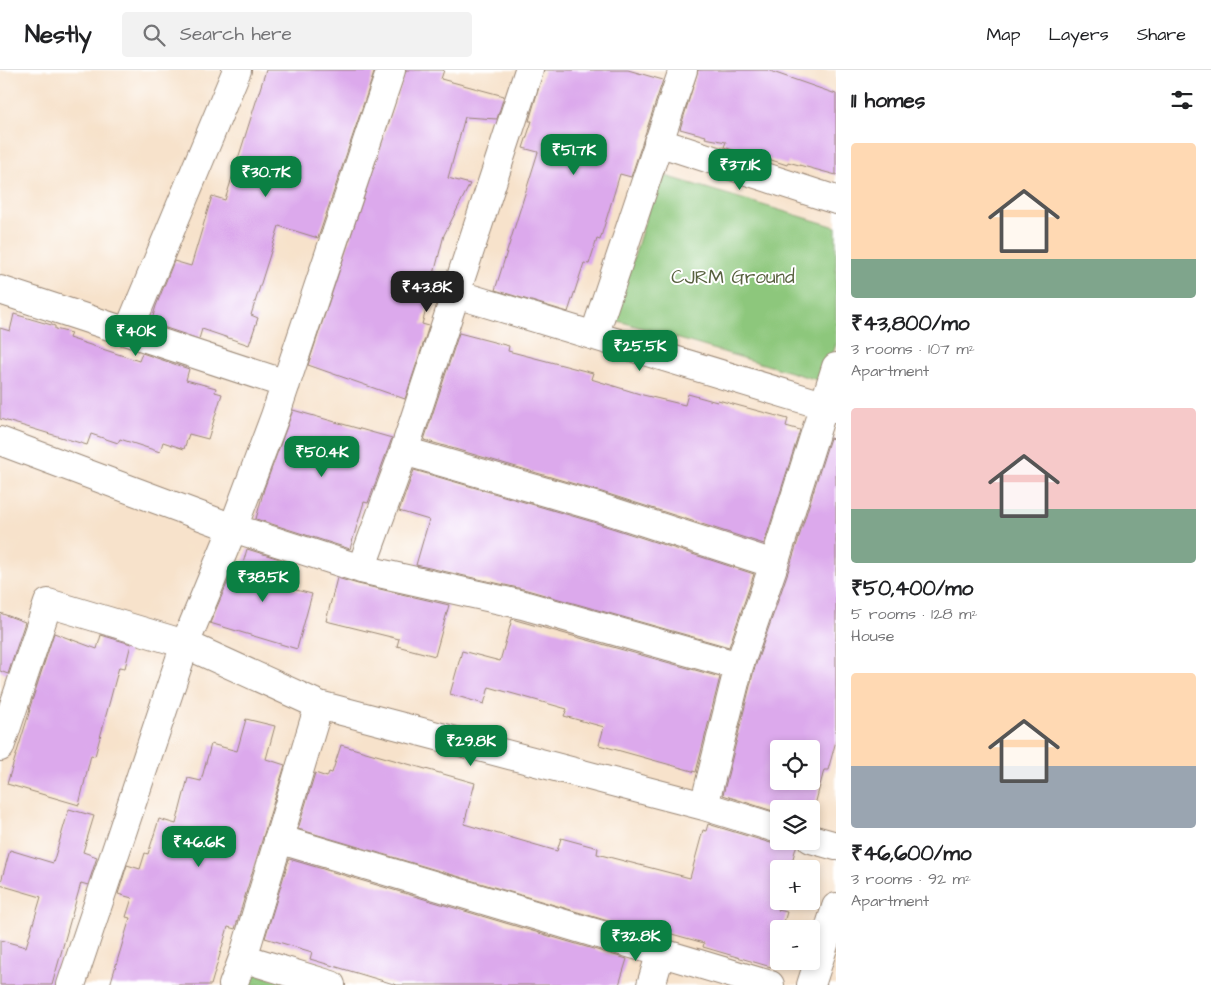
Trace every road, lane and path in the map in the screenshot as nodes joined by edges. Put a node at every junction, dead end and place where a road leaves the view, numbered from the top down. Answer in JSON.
{"nodes":[{"id":1,"x":237,"y":70,"type":"edge"},
{"id":2,"x":391,"y":70,"type":"edge"},
{"id":3,"x":529,"y":70,"type":"edge"},
{"id":4,"x":683,"y":70,"type":"edge"},
{"id":5,"x":658,"y":142,"type":"junction"},
{"id":6,"x":836,"y":200,"type":"edge"},
{"id":7,"x":0,"y":290,"type":"edge"},
{"id":8,"x":456,"y":294,"type":"junction"},
{"id":9,"x":128,"y":332,"type":"junction"},
{"id":10,"x":594,"y":336,"type":"junction"},
{"id":11,"x":836,"y":367,"type":"edge"},
{"id":12,"x":286,"y":384,"type":"junction"},
{"id":13,"x":830,"y":408,"type":"edge"},
{"id":14,"x":0,"y":441,"type":"edge"},
{"id":15,"x":404,"y":451,"type":"junction"},
{"id":16,"x":233,"y":528,"type":"junction"},
{"id":17,"x":774,"y":564,"type":"junction"},
{"id":18,"x":361,"y":569,"type":"junction"},
{"id":19,"x":185,"y":644,"type":"junction"},
{"id":20,"x":739,"y":666,"type":"junction"},
{"id":21,"x":319,"y":705,"type":"junction"},
{"id":22,"x":0,"y":747,"type":"edge"},
{"id":23,"x":704,"y":806,"type":"junction"},
{"id":24,"x":770,"y":826,"type":"edge"},
{"id":25,"x":278,"y":840,"type":"junction"},
{"id":26,"x":820,"y":842,"type":"edge"},
{"id":27,"x":836,"y":846,"type":"edge"},
{"id":28,"x":836,"y":907,"type":"edge"},
{"id":29,"x":661,"y":952,"type":"junction"},
{"id":30,"x":243,"y":958,"type":"junction"},
{"id":31,"x":71,"y":985,"type":"edge"},
{"id":32,"x":233,"y":985,"type":"edge"},
{"id":33,"x":331,"y":985,"type":"edge"},
{"id":34,"x":651,"y":985,"type":"edge"},
{"id":35,"x":770,"y":985,"type":"edge"},
{"id":36,"x":811,"y":985,"type":"edge"}],
"edges":[{"from":1,"to":9,"type":"street"},
{"from":2,"to":12,"type":"street"},
{"from":3,"to":8,"type":"street"},
{"from":4,"to":5,"type":"street"},
{"from":5,"to":6,"type":"street"},
{"from":5,"to":10,"type":"street"},
{"from":7,"to":9,"type":"street"},
{"from":8,"to":10,"type":"street"},
{"from":8,"to":15,"type":"street"},
{"from":9,"to":12,"type":"street"},
{"from":10,"to":13,"type":"street"},
{"from":11,"to":13,"type":"street"},
{"from":12,"to":16,"type":"street"},
{"from":13,"to":17,"type":"street"},
{"from":14,"to":16,"type":"street"},
{"from":15,"to":17,"type":"street"},
{"from":15,"to":18,"type":"street"},
{"from":16,"to":18,"type":"street"},
{"from":16,"to":19,"type":"street"},
{"from":17,"to":20,"type":"street"},
{"from":18,"to":20,"type":"street"},
{"from":19,"to":21,"type":"street"},
{"from":19,"to":22,"type":"street"},
{"from":19,"to":31,"type":"street"},
{"from":20,"to":23,"type":"street"},
{"from":21,"to":23,"type":"street"},
{"from":21,"to":25,"type":"street"},
{"from":23,"to":24,"type":"street"},
{"from":25,"to":29,"type":"street"},
{"from":25,"to":30,"type":"street"},
{"from":26,"to":27,"type":"street"},
{"from":28,"to":36,"type":"street"},
{"from":29,"to":34,"type":"street"},
{"from":29,"to":35,"type":"street"},
{"from":30,"to":32,"type":"street"},
{"from":30,"to":33,"type":"street"}]}
